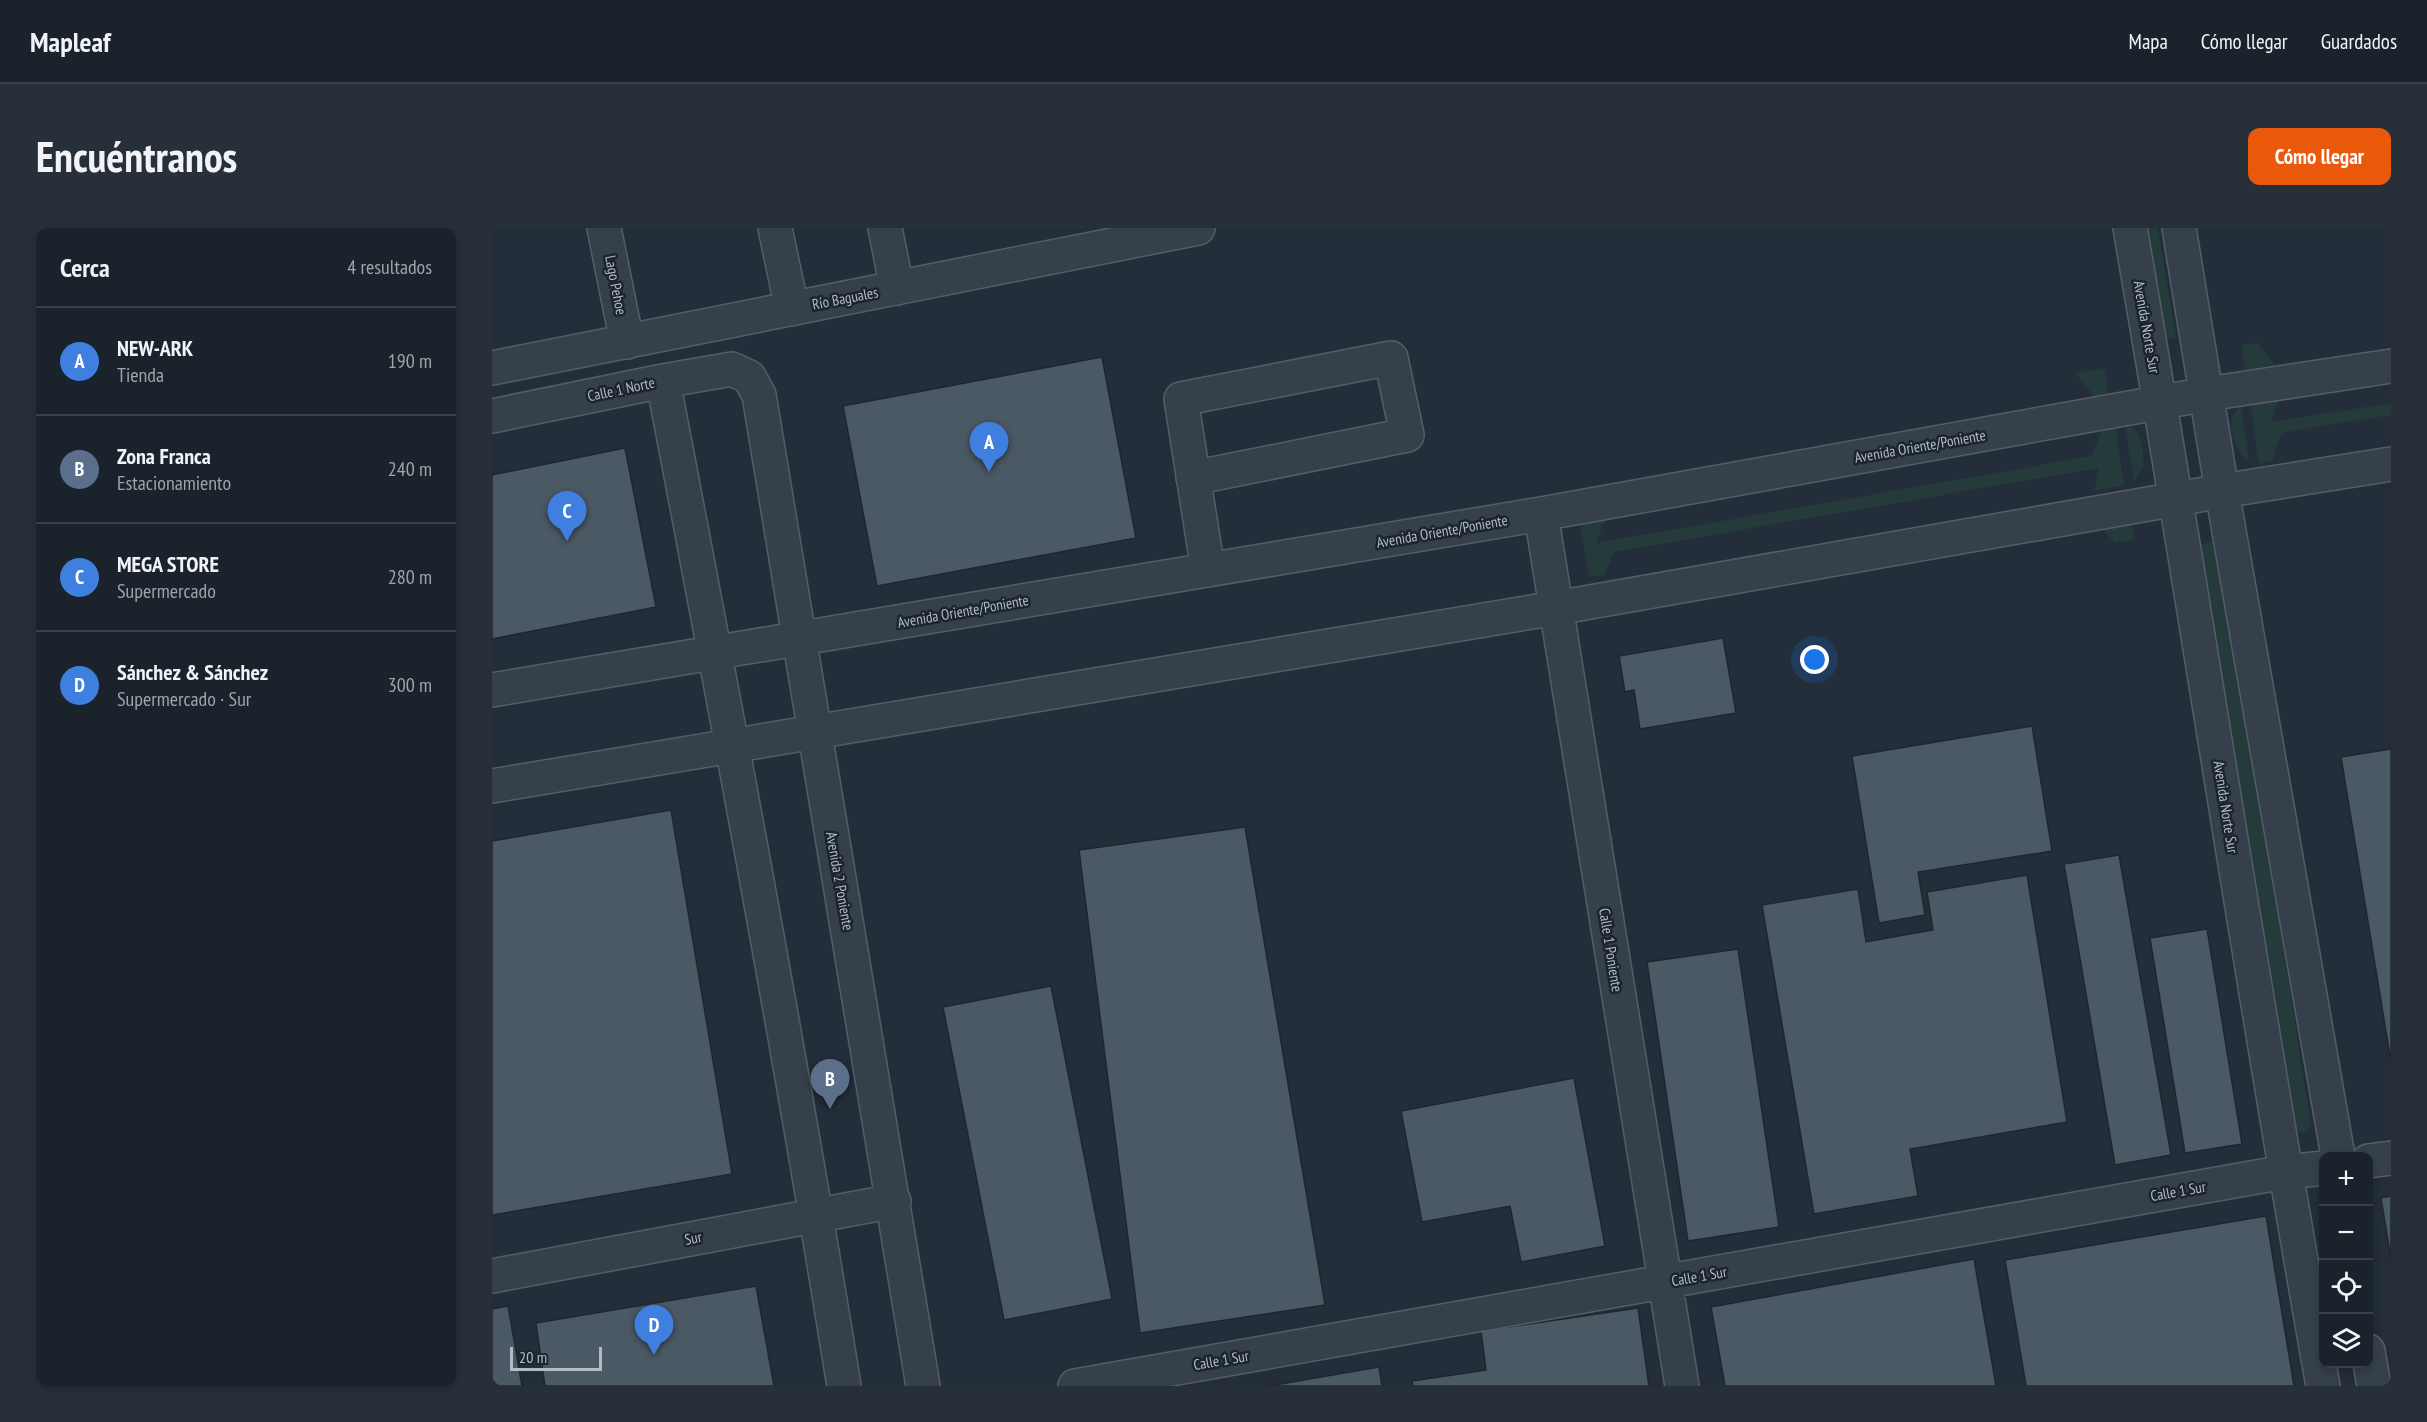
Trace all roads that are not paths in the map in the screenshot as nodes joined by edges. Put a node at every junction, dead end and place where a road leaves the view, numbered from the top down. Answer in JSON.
{"nodes":[{"id":1,"x":604,"y":228,"type":"edge"},
{"id":2,"x":775,"y":228,"type":"edge"},
{"id":3,"x":885,"y":228,"type":"edge"},
{"id":4,"x":1198,"y":228,"type":"edge"},
{"id":5,"x":2130,"y":228,"type":"edge"},
{"id":6,"x":2179,"y":228,"type":"edge"},
{"id":7,"x":1062,"y":241,"type":"edge"},
{"id":8,"x":897,"y":288,"type":"junction"},
{"id":9,"x":792,"y":309,"type":"junction"},
{"id":10,"x":627,"y":342,"type":"junction"},
{"id":11,"x":2391,"y":366,"type":"edge"},
{"id":12,"x":492,"y":368,"type":"edge"},
{"id":13,"x":749,"y":377,"type":"joint"},
{"id":14,"x":663,"y":381,"type":"junction"},
{"id":15,"x":2207,"y":394,"type":"junction"},
{"id":16,"x":2160,"y":402,"type":"junction"},
{"id":17,"x":492,"y":416,"type":"edge"},
{"id":18,"x":2391,"y":464,"type":"edge"},
{"id":19,"x":1193,"y":478,"type":"junction"},
{"id":20,"x":2222,"y":491,"type":"junction"},
{"id":21,"x":2176,"y":500,"type":"junction"},
{"id":22,"x":1540,"y":514,"type":"junction"},
{"id":23,"x":1208,"y":570,"type":"junction"},
{"id":24,"x":1556,"y":608,"type":"junction"},
{"id":25,"x":798,"y":639,"type":"junction"},
{"id":26,"x":715,"y":653,"type":"junction"},
{"id":27,"x":492,"y":690,"type":"edge"},
{"id":28,"x":815,"y":732,"type":"junction"},
{"id":29,"x":732,"y":746,"type":"junction"},
{"id":30,"x":492,"y":786,"type":"edge"},
{"id":31,"x":2337,"y":1152,"type":"edge"},
{"id":32,"x":2391,"y":1158,"type":"edge"},
{"id":33,"x":2373,"y":1160,"type":"edge"},
{"id":34,"x":2319,"y":1169,"type":"edge"},
{"id":35,"x":2285,"y":1173,"type":"junction"},
{"id":36,"x":894,"y":1201,"type":"junction"},
{"id":37,"x":816,"y":1215,"type":"junction"},
{"id":38,"x":492,"y":1276,"type":"edge"},
{"id":39,"x":1665,"y":1282,"type":"junction"},
{"id":40,"x":2371,"y":1368,"type":"edge"},
{"id":41,"x":843,"y":1386,"type":"edge"},
{"id":42,"x":923,"y":1386,"type":"edge"},
{"id":43,"x":1075,"y":1386,"type":"edge"},
{"id":44,"x":1682,"y":1386,"type":"edge"},
{"id":45,"x":2323,"y":1386,"type":"edge"},
{"id":46,"x":2374,"y":1386,"type":"edge"}],
"edges":[{"from":1,"to":10,"type":"street","name":"Lago Pehoe"},
{"from":2,"to":9,"type":"street"},
{"from":3,"to":8,"type":"street"},
{"from":4,"to":7,"type":"street","name":"Río Baguales"},
{"from":5,"to":16,"type":"street","name":"Avenida Norte Sur"},
{"from":6,"to":15,"type":"street"},
{"from":7,"to":8,"type":"street","name":"Río Baguales"},
{"from":8,"to":9,"type":"street","name":"Río Baguales"},
{"from":9,"to":10,"type":"street","name":"Río Baguales"},
{"from":10,"to":12,"type":"street","name":"Río Baguales"},
{"from":11,"to":15,"type":"street","name":"Avenida Oriente/Poniente"},
{"from":13,"to":14,"type":"street","name":"Calle 1 Norte"},
{"from":13,"to":25,"type":"street","name":"Avenida 2 Poniente"},
{"from":14,"to":17,"type":"street","name":"Calle 1 Norte"},
{"from":14,"to":26,"type":"street"},
{"from":15,"to":16,"type":"street","name":"Avenida Oriente/Poniente"},
{"from":15,"to":20,"type":"street"},
{"from":16,"to":21,"type":"street","name":"Avenida Norte Sur"},
{"from":16,"to":22,"type":"street","name":"Avenida Oriente/Poniente"},
{"from":18,"to":20,"type":"street"},
{"from":19,"to":19,"type":"street"},
{"from":19,"to":23,"type":"street"},
{"from":20,"to":21,"type":"street"},
{"from":20,"to":31,"type":"street"},
{"from":21,"to":24,"type":"street"},
{"from":21,"to":35,"type":"street","name":"Avenida Norte Sur"},
{"from":22,"to":23,"type":"street","name":"Avenida Oriente/Poniente"},
{"from":22,"to":24,"type":"street","name":"Calle 1 Poniente"},
{"from":23,"to":25,"type":"street","name":"Avenida Oriente/Poniente"},
{"from":24,"to":28,"type":"street"},
{"from":24,"to":39,"type":"street","name":"Calle 1 Poniente"},
{"from":25,"to":26,"type":"street","name":"Avenida Oriente/Poniente"},
{"from":25,"to":28,"type":"street","name":"Avenida 2 Poniente"},
{"from":26,"to":27,"type":"street","name":"Avenida Oriente/Poniente"},
{"from":26,"to":29,"type":"street"},
{"from":28,"to":29,"type":"street"},
{"from":28,"to":36,"type":"street","name":"Avenida 2 Poniente"},
{"from":29,"to":30,"type":"street"},
{"from":29,"to":37,"type":"street"},
{"from":32,"to":33,"type":"street"},
{"from":34,"to":35,"type":"street","name":"Calle 1 Sur"},
{"from":35,"to":39,"type":"street","name":"Calle 1 Sur"},
{"from":35,"to":45,"type":"street","name":"Avenida Norte Sur"},
{"from":36,"to":37,"type":"street","name":"Sur"},
{"from":36,"to":42,"type":"street","name":"Avenida 2 Poniente"},
{"from":37,"to":38,"type":"street","name":"Sur"},
{"from":37,"to":41,"type":"street"},
{"from":39,"to":43,"type":"street","name":"Calle 1 Sur"},
{"from":39,"to":44,"type":"street","name":"Calle 1 Poniente"},
{"from":40,"to":46,"type":"street"}]}
